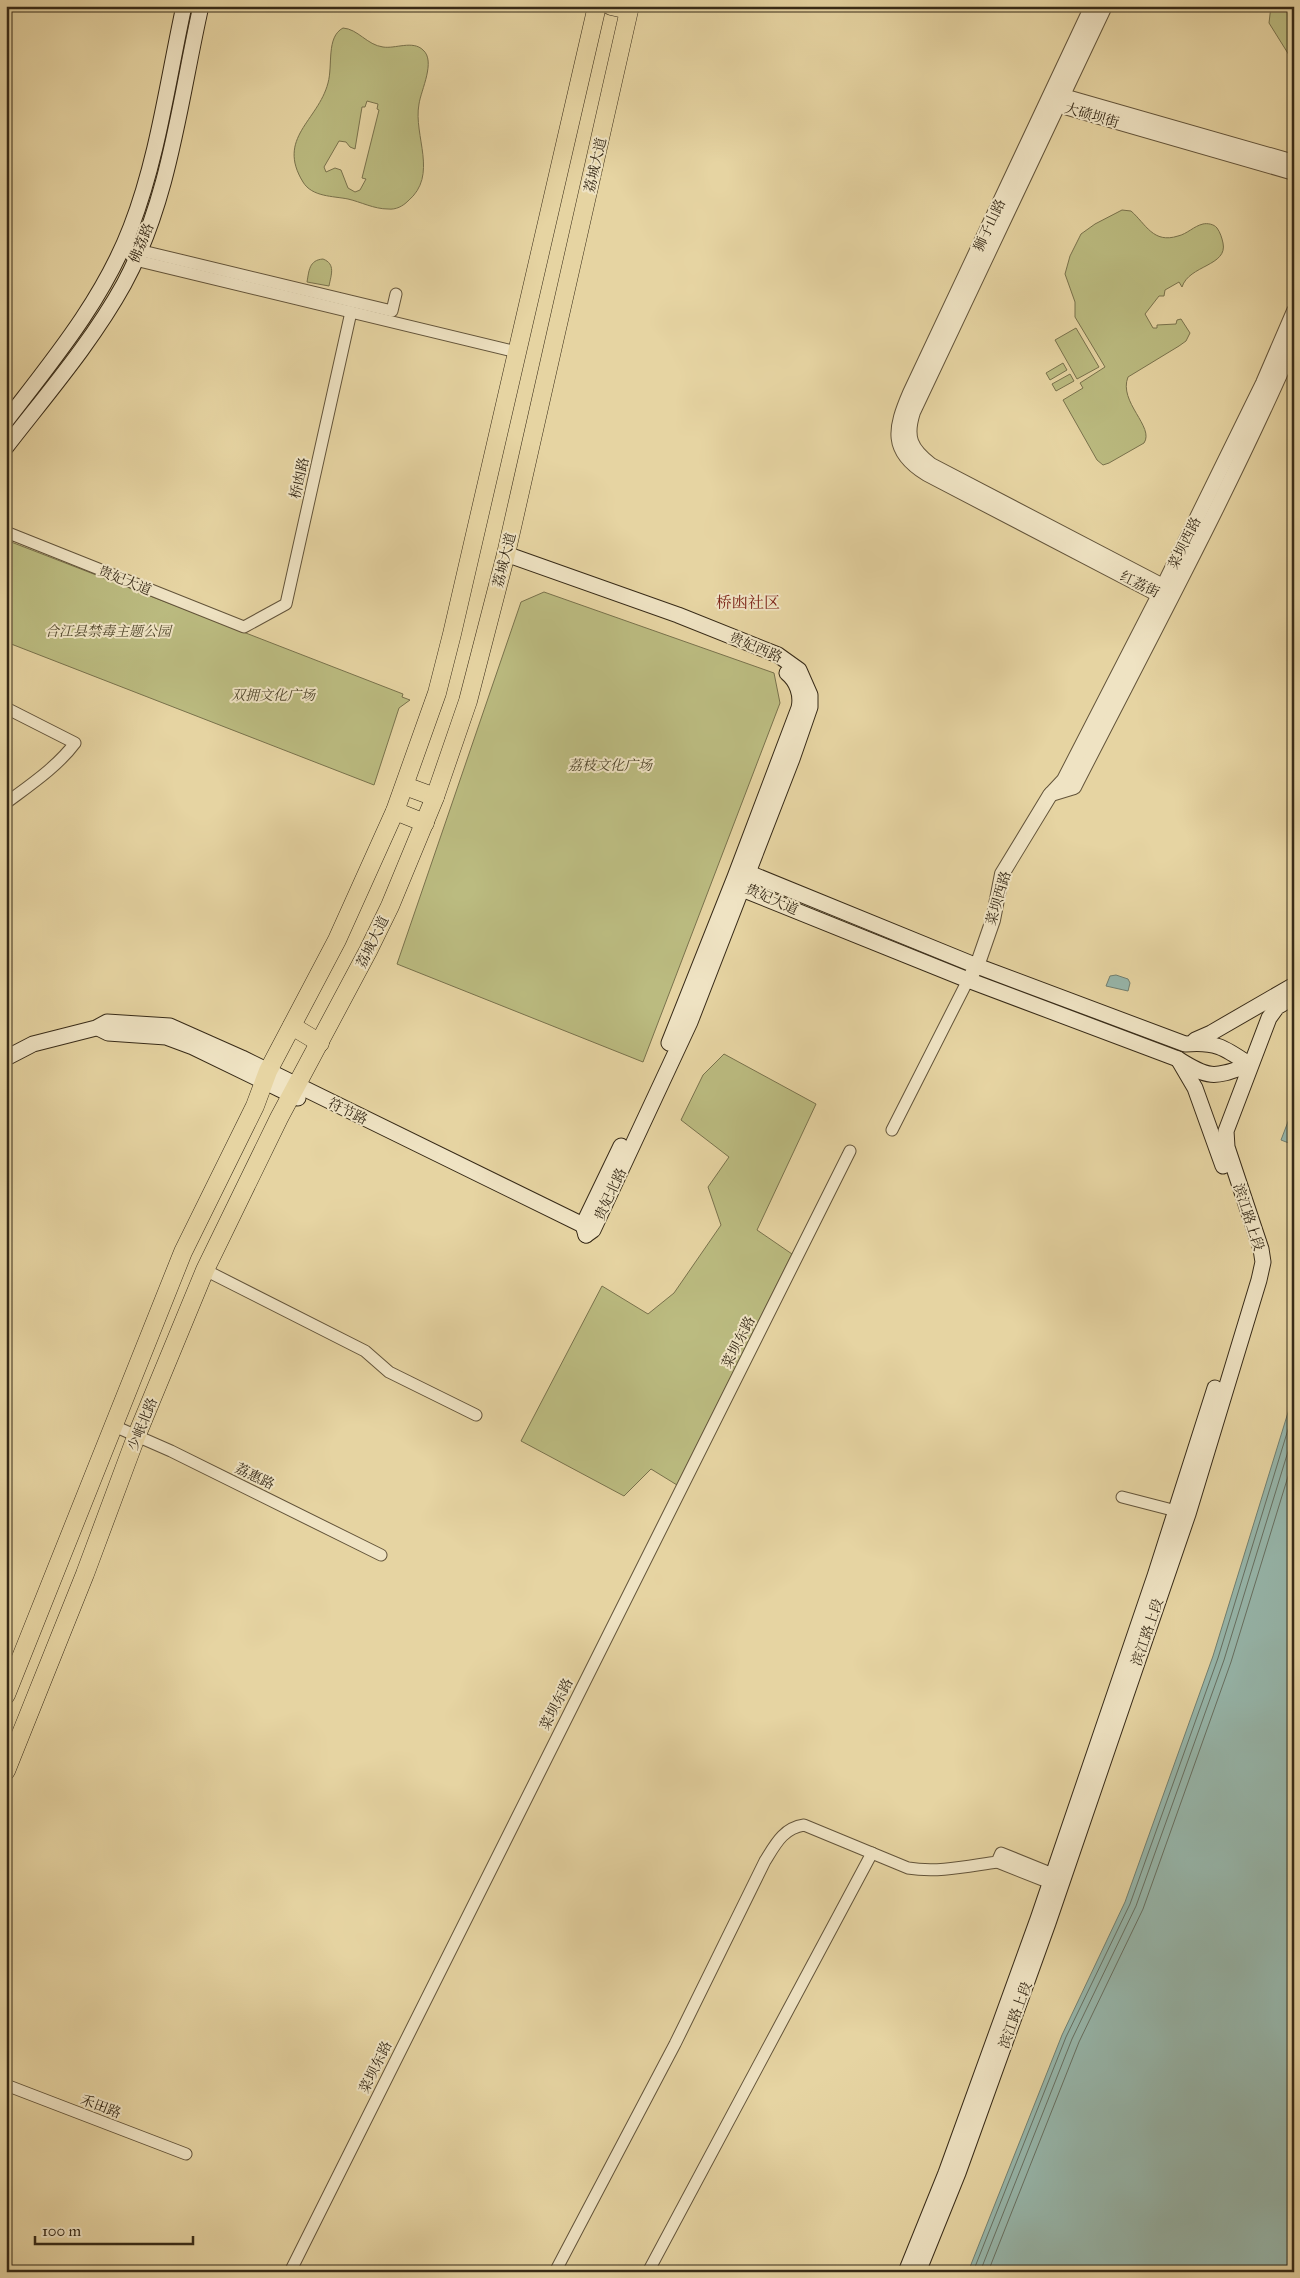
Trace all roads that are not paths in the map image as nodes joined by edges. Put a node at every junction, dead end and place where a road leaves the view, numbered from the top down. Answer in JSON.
{"nodes":[{"id":1,"x":184,"y":6,"type":"edge"},
{"id":2,"x":201,"y":6,"type":"edge"},
{"id":3,"x":597,"y":6,"type":"edge"},
{"id":4,"x":611,"y":6,"type":"edge"},
{"id":5,"x":1092,"y":6,"type":"edge"},
{"id":6,"x":1105,"y":6,"type":"edge"},
{"id":7,"x":630,"y":8,"type":"edge"},
{"id":8,"x":1057,"y":100,"type":"junction"},
{"id":9,"x":1294,"y":162,"type":"edge"},
{"id":10,"x":1294,"y":173,"type":"edge"},
{"id":11,"x":122,"y":246,"type":"junction"},
{"id":12,"x":137,"y":255,"type":"junction"},
{"id":13,"x":396,"y":294,"type":"dead end"},
{"id":14,"x":1294,"y":311,"type":"edge"},
{"id":15,"x":351,"y":312,"type":"junction"},
{"id":16,"x":1294,"y":343,"type":"edge"},
{"id":17,"x":517,"y":352,"type":"junction"},
{"id":18,"x":6,"y":421,"type":"edge"},
{"id":19,"x":906,"y":444,"type":"joint"},
{"id":20,"x":6,"y":447,"type":"edge"},
{"id":21,"x":6,"y":532,"type":"edge"},
{"id":22,"x":505,"y":559,"type":"junction"},
{"id":23,"x":1164,"y":593,"type":"junction"},
{"id":24,"x":244,"y":627,"type":"joint"},
{"id":25,"x":6,"y":708,"type":"edge"},
{"id":26,"x":405,"y":786,"type":"junction"},
{"id":27,"x":435,"y":797,"type":"junction"},
{"id":28,"x":6,"y":803,"type":"edge"},
{"id":29,"x":395,"y":811,"type":"junction"},
{"id":30,"x":426,"y":823,"type":"junction"},
{"id":31,"x":742,"y":880,"type":"junction"},
{"id":32,"x":977,"y":966,"type":"junction"},
{"id":33,"x":968,"y":980,"type":"junction"},
{"id":34,"x":1294,"y":985,"type":"edge"},
{"id":35,"x":1294,"y":997,"type":"edge"},
{"id":36,"x":292,"y":1026,"type":"junction"},
{"id":37,"x":320,"y":1043,"type":"junction"},
{"id":38,"x":1185,"y":1044,"type":"junction"},
{"id":39,"x":6,"y":1058,"type":"edge"},
{"id":40,"x":1178,"y":1059,"type":"junction"},
{"id":41,"x":1250,"y":1065,"type":"junction"},
{"id":42,"x":266,"y":1076,"type":"junction"},
{"id":43,"x":294,"y":1090,"type":"junction"},
{"id":44,"x":892,"y":1130,"type":"dead end"},
{"id":45,"x":850,"y":1151,"type":"dead end"},
{"id":46,"x":587,"y":1230,"type":"joint"},
{"id":47,"x":205,"y":1270,"type":"junction"},
{"id":48,"x":476,"y":1415,"type":"dead end"},
{"id":49,"x":114,"y":1426,"type":"junction"},
{"id":50,"x":136,"y":1437,"type":"junction"},
{"id":51,"x":1122,"y":1497,"type":"dead end"},
{"id":52,"x":1182,"y":1512,"type":"junction"},
{"id":53,"x":381,"y":1555,"type":"dead end"},
{"id":54,"x":6,"y":1694,"type":"edge"},
{"id":55,"x":6,"y":1771,"type":"edge"},
{"id":56,"x":872,"y":1853,"type":"junction"},
{"id":57,"x":1055,"y":1880,"type":"junction"},
{"id":58,"x":6,"y":2085,"type":"edge"},
{"id":59,"x":186,"y":2154,"type":"dead end"},
{"id":60,"x":290,"y":2272,"type":"edge"},
{"id":61,"x":555,"y":2272,"type":"edge"},
{"id":62,"x":648,"y":2272,"type":"edge"},
{"id":63,"x":906,"y":2272,"type":"edge"},
{"id":64,"x":918,"y":2272,"type":"edge"}],
"edges":[{"from":1,"to":11,"type":"main road","name":"佛荔路"},
{"from":2,"to":12,"type":"main road","name":"佛荔路"},
{"from":3,"to":17,"type":"main road"},
{"from":4,"to":7,"type":"main road"},
{"from":5,"to":8,"type":"street","name":"狮子山路"},
{"from":6,"to":8,"type":"street","name":"狮子山路"},
{"from":7,"to":22,"type":"main road","name":"荔城大道"},
{"from":8,"to":9,"type":"street","name":"大碛坝街"},
{"from":8,"to":10,"type":"street","name":"大碛坝街"},
{"from":8,"to":19,"type":"street","name":"狮子山路"},
{"from":11,"to":12,"type":"street"},
{"from":11,"to":18,"type":"main road","name":"佛荔路"},
{"from":12,"to":13,"type":"street"},
{"from":12,"to":15,"type":"street"},
{"from":12,"to":20,"type":"main road","name":"佛荔路"},
{"from":14,"to":23,"type":"street","name":"菜坝西路"},
{"from":15,"to":17,"type":"street"},
{"from":15,"to":24,"type":"street","name":"桥凼路"},
{"from":16,"to":23,"type":"street","name":"菜坝西路"},
{"from":17,"to":26,"type":"main road"},
{"from":19,"to":23,"type":"street","name":"红荔街"},
{"from":21,"to":24,"type":"street","name":"贵妃大道"},
{"from":22,"to":27,"type":"main road","name":"荔城大道"},
{"from":22,"to":31,"type":"main road","name":"贵妃西路"},
{"from":23,"to":32,"type":"street","name":"菜坝西路"},
{"from":25,"to":28,"type":"street"},
{"from":26,"to":27,"type":"main road"},
{"from":26,"to":29,"type":"main road"},
{"from":27,"to":30,"type":"main road","name":"荔城大道"},
{"from":29,"to":30,"type":"main road"},
{"from":29,"to":36,"type":"main road"},
{"from":30,"to":37,"type":"main road","name":"荔城大道"},
{"from":31,"to":32,"type":"main road","name":"贵妃大道"},
{"from":31,"to":33,"type":"main road","name":"贵妃大道"},
{"from":31,"to":46,"type":"main road","name":"贵妃北路"},
{"from":32,"to":33,"type":"street","name":"菜坝西路"},
{"from":32,"to":38,"type":"main road","name":"贵妃大道"},
{"from":33,"to":40,"type":"main road","name":"贵妃大道"},
{"from":33,"to":44,"type":"street"},
{"from":34,"to":38,"type":"main road"},
{"from":35,"to":41,"type":"main road","name":"滨江路上段"},
{"from":36,"to":37,"type":"main road"},
{"from":36,"to":42,"type":"main road"},
{"from":37,"to":43,"type":"main road","name":"荔城大道"},
{"from":38,"to":40,"type":"main road"},
{"from":38,"to":41,"type":"main road"},
{"from":39,"to":42,"type":"main road","name":"符节路"},
{"from":40,"to":41,"type":"main road","name":"贵妃大道"},
{"from":40,"to":52,"type":"main road","name":"滨江路上段"},
{"from":41,"to":52,"type":"main road","name":"滨江路上段"},
{"from":42,"to":43,"type":"main road","name":"符节路"},
{"from":42,"to":49,"type":"main road","name":"少岷北路"},
{"from":43,"to":46,"type":"main road","name":"符节路"},
{"from":43,"to":47,"type":"main road","name":"少岷北路"},
{"from":45,"to":60,"type":"street","name":"菜坝东路"},
{"from":47,"to":48,"type":"street"},
{"from":47,"to":50,"type":"main road","name":"少岷北路"},
{"from":49,"to":50,"type":"street","name":"荔惠路"},
{"from":49,"to":54,"type":"main road","name":"少岷北路"},
{"from":50,"to":53,"type":"street","name":"荔惠路"},
{"from":50,"to":55,"type":"main road","name":"少岷北路"},
{"from":51,"to":52,"type":"street"},
{"from":52,"to":57,"type":"main road","name":"滨江路上段"},
{"from":56,"to":57,"type":"street"},
{"from":56,"to":61,"type":"street"},
{"from":56,"to":62,"type":"street"},
{"from":57,"to":63,"type":"main road","name":"滨江路上段"},
{"from":57,"to":64,"type":"main road","name":"滨江路上段"},
{"from":58,"to":59,"type":"street","name":"禾田路"}]}
